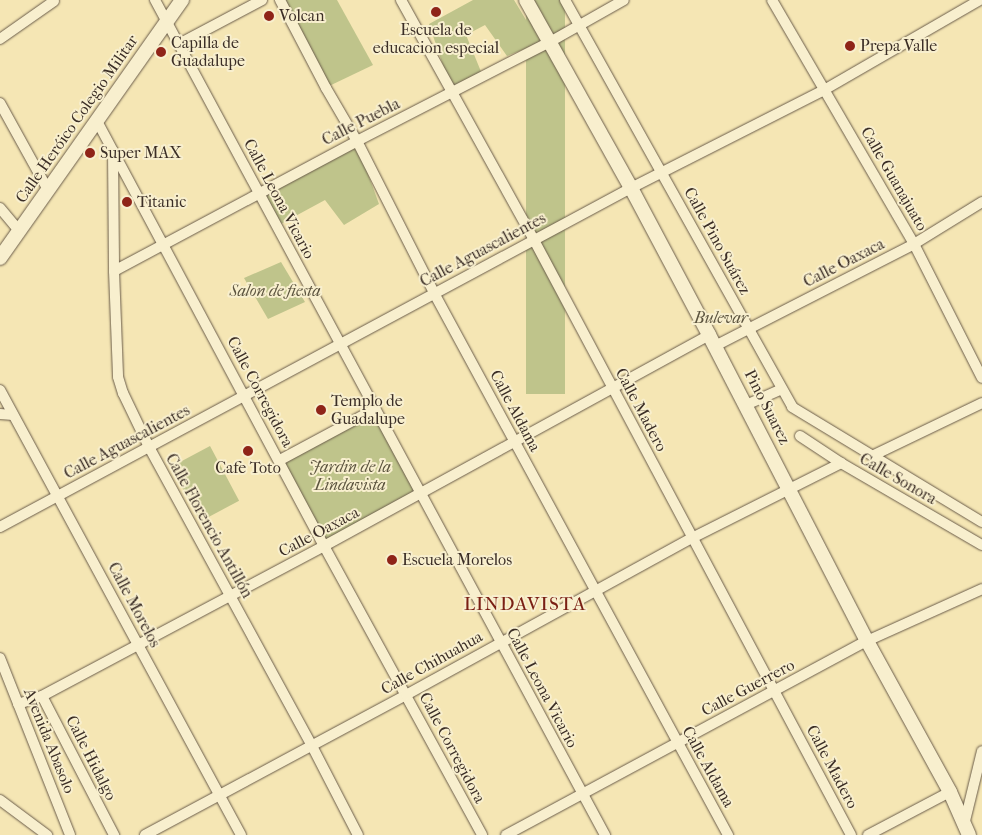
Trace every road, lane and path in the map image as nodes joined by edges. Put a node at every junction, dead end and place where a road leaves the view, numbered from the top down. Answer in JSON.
{"nodes":[{"id":1,"x":155,"y":0,"type":"edge"},
{"id":2,"x":182,"y":0,"type":"edge"},
{"id":3,"x":262,"y":0,"type":"edge"},
{"id":4,"x":280,"y":0,"type":"edge"},
{"id":5,"x":401,"y":0,"type":"edge"},
{"id":6,"x":526,"y":0,"type":"edge"},
{"id":7,"x":565,"y":0,"type":"edge"},
{"id":8,"x":624,"y":0,"type":"edge"},
{"id":9,"x":772,"y":0,"type":"edge"},
{"id":10,"x":54,"y":1,"type":"dead end"},
{"id":11,"x":979,"y":3,"type":"edge"},
{"id":12,"x":167,"y":22,"type":"junction"},
{"id":13,"x":579,"y":25,"type":"junction"},
{"id":14,"x":0,"y":39,"type":"edge"},
{"id":15,"x":548,"y":43,"type":"junction"},
{"id":16,"x":179,"y":44,"type":"junction"},
{"id":17,"x":824,"y":90,"type":"junction"},
{"id":18,"x":452,"y":92,"type":"junction"},
{"id":19,"x":0,"y":103,"type":"edge"},
{"id":20,"x":97,"y":121,"type":"junction"},
{"id":21,"x":357,"y":141,"type":"junction"},
{"id":22,"x":113,"y":150,"type":"junction"},
{"id":23,"x":662,"y":174,"type":"junction"},
{"id":24,"x":631,"y":188,"type":"junction"},
{"id":25,"x":48,"y":190,"type":"junction"},
{"id":26,"x":258,"y":193,"type":"junction"},
{"id":27,"x":982,"y":202,"type":"edge"},
{"id":28,"x":0,"y":208,"type":"edge"},
{"id":29,"x":19,"y":231,"type":"junction"},
{"id":30,"x":534,"y":240,"type":"junction"},
{"id":31,"x":164,"y":244,"type":"junction"},
{"id":32,"x":914,"y":244,"type":"junction"},
{"id":33,"x":0,"y":258,"type":"edge"},
{"id":34,"x":114,"y":272,"type":"junction"},
{"id":35,"x":434,"y":293,"type":"junction"},
{"id":36,"x":748,"y":329,"type":"junction"},
{"id":37,"x":712,"y":340,"type":"junction"},
{"id":38,"x":340,"y":344,"type":"junction"},
{"id":39,"x":982,"y":378,"type":"edge"},
{"id":40,"x":612,"y":388,"type":"junction"},
{"id":41,"x":782,"y":389,"type":"junction"},
{"id":42,"x":0,"y":390,"type":"edge"},
{"id":43,"x":246,"y":397,"type":"junction"},
{"id":44,"x":982,"y":403,"type":"edge"},
{"id":45,"x":746,"y":405,"type":"junction"},
{"id":46,"x":375,"y":409,"type":"junction"},
{"id":47,"x":0,"y":414,"type":"edge"},
{"id":48,"x":14,"y":415,"type":"junction"},
{"id":49,"x":800,"y":436,"type":"dead end"},
{"id":50,"x":514,"y":441,"type":"junction"},
{"id":51,"x":149,"y":447,"type":"junction"},
{"id":52,"x":874,"y":455,"type":"junction"},
{"id":53,"x":280,"y":460,"type":"junction"},
{"id":54,"x":841,"y":463,"type":"junction"},
{"id":55,"x":789,"y":489,"type":"junction"},
{"id":56,"x":421,"y":493,"type":"junction"},
{"id":57,"x":57,"y":495,"type":"junction"},
{"id":58,"x":982,"y":522,"type":"edge"},
{"id":59,"x":0,"y":527,"type":"edge"},
{"id":60,"x":692,"y":538,"type":"junction"},
{"id":61,"x":982,"y":544,"type":"edge"},
{"id":62,"x":324,"y":546,"type":"junction"},
{"id":63,"x":982,"y":588,"type":"edge"},
{"id":64,"x":595,"y":590,"type":"junction"},
{"id":65,"x":230,"y":596,"type":"junction"},
{"id":66,"x":867,"y":641,"type":"junction"},
{"id":67,"x":500,"y":643,"type":"junction"},
{"id":68,"x":138,"y":645,"type":"junction"},
{"id":69,"x":0,"y":658,"type":"edge"},
{"id":70,"x":774,"y":691,"type":"junction"},
{"id":71,"x":406,"y":695,"type":"junction"},
{"id":72,"x":42,"y":696,"type":"junction"},
{"id":73,"x":18,"y":704,"type":"junction"},
{"id":74,"x":677,"y":743,"type":"junction"},
{"id":75,"x":312,"y":746,"type":"junction"},
{"id":76,"x":982,"y":751,"type":"edge"},
{"id":77,"x":950,"y":792,"type":"junction"},
{"id":78,"x":582,"y":794,"type":"junction"},
{"id":79,"x":220,"y":796,"type":"junction"},
{"id":80,"x":0,"y":800,"type":"edge"},
{"id":81,"x":966,"y":830,"type":"edge"},
{"id":82,"x":47,"y":835,"type":"edge"},
{"id":83,"x":70,"y":835,"type":"edge"},
{"id":84,"x":114,"y":835,"type":"edge"},
{"id":85,"x":144,"y":835,"type":"edge"},
{"id":86,"x":241,"y":835,"type":"edge"},
{"id":87,"x":358,"y":835,"type":"edge"},
{"id":88,"x":482,"y":835,"type":"edge"},
{"id":89,"x":506,"y":835,"type":"edge"},
{"id":90,"x":605,"y":835,"type":"edge"},
{"id":91,"x":728,"y":835,"type":"edge"},
{"id":92,"x":851,"y":835,"type":"edge"},
{"id":93,"x":868,"y":835,"type":"edge"}],
"edges":[{"from":1,"to":12,"type":"street","name":"Calle Leona Vicario"},
{"from":2,"to":12,"type":"street","name":"Calle Heróico Colegio Militar"},
{"from":3,"to":16,"type":"street"},
{"from":4,"to":21,"type":"street","name":"Calle Aldama"},
{"from":5,"to":18,"type":"street","name":"Calle Madero"},
{"from":6,"to":15,"type":"street","name":"Pino Suarez"},
{"from":7,"to":13,"type":"street","name":"Calle Pino Suárez"},
{"from":8,"to":13,"type":"street","name":"Calle Puebla"},
{"from":9,"to":17,"type":"street","name":"Calle Guanajuato"},
{"from":10,"to":14,"type":"street"},
{"from":11,"to":17,"type":"street","name":"Calle Aguascalientes"},
{"from":12,"to":16,"type":"street","name":"Calle Leona Vicario"},
{"from":12,"to":20,"type":"street","name":"Calle Heróico Colegio Militar"},
{"from":13,"to":15,"type":"street","name":"Calle Puebla"},
{"from":13,"to":23,"type":"street","name":"Calle Pino Suárez"},
{"from":15,"to":18,"type":"street","name":"Calle Puebla"},
{"from":15,"to":24,"type":"street","name":"Pino Suarez"},
{"from":16,"to":26,"type":"street","name":"Calle Leona Vicario"},
{"from":17,"to":23,"type":"street","name":"Calle Aguascalientes"},
{"from":17,"to":32,"type":"street","name":"Calle Guanajuato"},
{"from":18,"to":21,"type":"street","name":"Calle Puebla"},
{"from":18,"to":30,"type":"street","name":"Calle Madero"},
{"from":19,"to":25,"type":"street"},
{"from":20,"to":22,"type":"street","name":"Calle Corregidora"},
{"from":20,"to":25,"type":"street","name":"Calle Heróico Colegio Militar"},
{"from":21,"to":26,"type":"street","name":"Calle Puebla"},
{"from":21,"to":35,"type":"street","name":"Calle Aldama"},
{"from":22,"to":31,"type":"street","name":"Calle Corregidora"},
{"from":22,"to":34,"type":"street","name":"Calle Florencio Antillón"},
{"from":23,"to":24,"type":"street","name":"Calle Aguascalientes"},
{"from":23,"to":36,"type":"street","name":"Calle Pino Suárez"},
{"from":24,"to":30,"type":"street","name":"Calle Aguascalientes"},
{"from":24,"to":37,"type":"street","name":"Pino Suarez"},
{"from":25,"to":29,"type":"street","name":"Calle Heróico Colegio Militar"},
{"from":26,"to":31,"type":"street","name":"Calle Puebla"},
{"from":26,"to":38,"type":"street","name":"Calle Leona Vicario"},
{"from":27,"to":32,"type":"street","name":"Calle Oaxaca"},
{"from":28,"to":29,"type":"street"},
{"from":29,"to":33,"type":"street","name":"Calle Heróico Colegio Militar"},
{"from":30,"to":35,"type":"street","name":"Calle Aguascalientes"},
{"from":30,"to":40,"type":"street","name":"Calle Madero"},
{"from":31,"to":34,"type":"street","name":"Calle Puebla"},
{"from":31,"to":43,"type":"street","name":"Calle Corregidora"},
{"from":32,"to":36,"type":"street","name":"Calle Oaxaca"},
{"from":32,"to":39,"type":"street","name":"Calle Guanajuato"},
{"from":34,"to":51,"type":"street","name":"Calle Florencio Antillón"},
{"from":35,"to":38,"type":"street","name":"Calle Aguascalientes"},
{"from":35,"to":50,"type":"street","name":"Calle Aldama"},
{"from":36,"to":37,"type":"street","name":"Calle Oaxaca"},
{"from":36,"to":41,"type":"street","name":"Calle Pino Suárez"},
{"from":37,"to":40,"type":"street","name":"Calle Oaxaca"},
{"from":37,"to":45,"type":"street","name":"Pino Suarez"},
{"from":38,"to":43,"type":"street","name":"Calle Aguascalientes"},
{"from":38,"to":46,"type":"street","name":"Calle Leona Vicario"},
{"from":40,"to":50,"type":"street","name":"Calle Oaxaca"},
{"from":40,"to":60,"type":"street","name":"Calle Madero"},
{"from":41,"to":45,"type":"street"},
{"from":41,"to":52,"type":"street","name":"Calle Pino Suárez"},
{"from":42,"to":48,"type":"street","name":"Calle Morelos"},
{"from":43,"to":51,"type":"street","name":"Calle Aguascalientes"},
{"from":43,"to":53,"type":"street","name":"Calle Corregidora"},
{"from":44,"to":52,"type":"street"},
{"from":45,"to":55,"type":"street","name":"Pino Suarez"},
{"from":46,"to":53,"type":"street"},
{"from":46,"to":56,"type":"street","name":"Calle Leona Vicario"},
{"from":47,"to":48,"type":"street"},
{"from":48,"to":57,"type":"street","name":"Calle Morelos"},
{"from":49,"to":54,"type":"street","name":"Calle Sonora"},
{"from":50,"to":56,"type":"street","name":"Calle Oaxaca"},
{"from":50,"to":64,"type":"street","name":"Calle Aldama"},
{"from":51,"to":57,"type":"street","name":"Calle Aguascalientes"},
{"from":51,"to":65,"type":"street","name":"Calle Florencio Antillón"},
{"from":52,"to":58,"type":"street","name":"Calle Pino Suárez"},
{"from":53,"to":62,"type":"street","name":"Calle Corregidora"},
{"from":54,"to":55,"type":"street","name":"Calle Chihuahua"},
{"from":54,"to":61,"type":"street","name":"Calle Sonora"},
{"from":55,"to":60,"type":"street","name":"Calle Chihuahua"},
{"from":55,"to":66,"type":"street","name":"Pino Suarez"},
{"from":56,"to":62,"type":"street","name":"Calle Oaxaca"},
{"from":56,"to":67,"type":"street","name":"Calle Leona Vicario"},
{"from":57,"to":59,"type":"street","name":"Calle Aguascalientes"},
{"from":57,"to":68,"type":"street","name":"Calle Morelos"},
{"from":60,"to":64,"type":"street","name":"Calle Chihuahua"},
{"from":60,"to":70,"type":"street","name":"Calle Madero"},
{"from":62,"to":65,"type":"street","name":"Calle Oaxaca"},
{"from":62,"to":71,"type":"street","name":"Calle Corregidora"},
{"from":63,"to":66,"type":"street","name":"Calle Guerrero"},
{"from":64,"to":67,"type":"street","name":"Calle Chihuahua"},
{"from":64,"to":74,"type":"street","name":"Calle Aldama"},
{"from":65,"to":68,"type":"street","name":"Calle Oaxaca"},
{"from":65,"to":75,"type":"street","name":"Calle Florencio Antillón"},
{"from":66,"to":70,"type":"street","name":"Calle Guerrero"},
{"from":66,"to":77,"type":"street","name":"Pino Suarez"},
{"from":67,"to":71,"type":"street","name":"Calle Chihuahua"},
{"from":67,"to":78,"type":"street","name":"Calle Leona Vicario"},
{"from":68,"to":72,"type":"street","name":"Calle Oaxaca"},
{"from":68,"to":79,"type":"street","name":"Calle Morelos"},
{"from":69,"to":73,"type":"street","name":"Avenida Abasolo"},
{"from":70,"to":74,"type":"street","name":"Calle Guerrero"},
{"from":70,"to":92,"type":"street","name":"Calle Madero"},
{"from":71,"to":75,"type":"street","name":"Calle Chihuahua"},
{"from":71,"to":88,"type":"street","name":"Calle Corregidora"},
{"from":72,"to":73,"type":"street","name":"Calle Oaxaca"},
{"from":72,"to":84,"type":"street","name":"Calle Hidalgo"},
{"from":73,"to":83,"type":"street","name":"Avenida Abasolo"},
{"from":74,"to":78,"type":"street","name":"Calle Guerrero"},
{"from":74,"to":91,"type":"street","name":"Calle Aldama"},
{"from":75,"to":79,"type":"street","name":"Calle Chihuahua"},
{"from":75,"to":87,"type":"street","name":"Calle Florencio Antillón"},
{"from":76,"to":81,"type":"street"},
{"from":77,"to":81,"type":"street","name":"Pino Suarez"},
{"from":77,"to":93,"type":"street"},
{"from":78,"to":89,"type":"street","name":"Calle Guerrero"},
{"from":78,"to":90,"type":"street","name":"Calle Leona Vicario"},
{"from":79,"to":85,"type":"street","name":"Calle Chihuahua"},
{"from":79,"to":86,"type":"street","name":"Calle Morelos"},
{"from":80,"to":82,"type":"street"}]}
